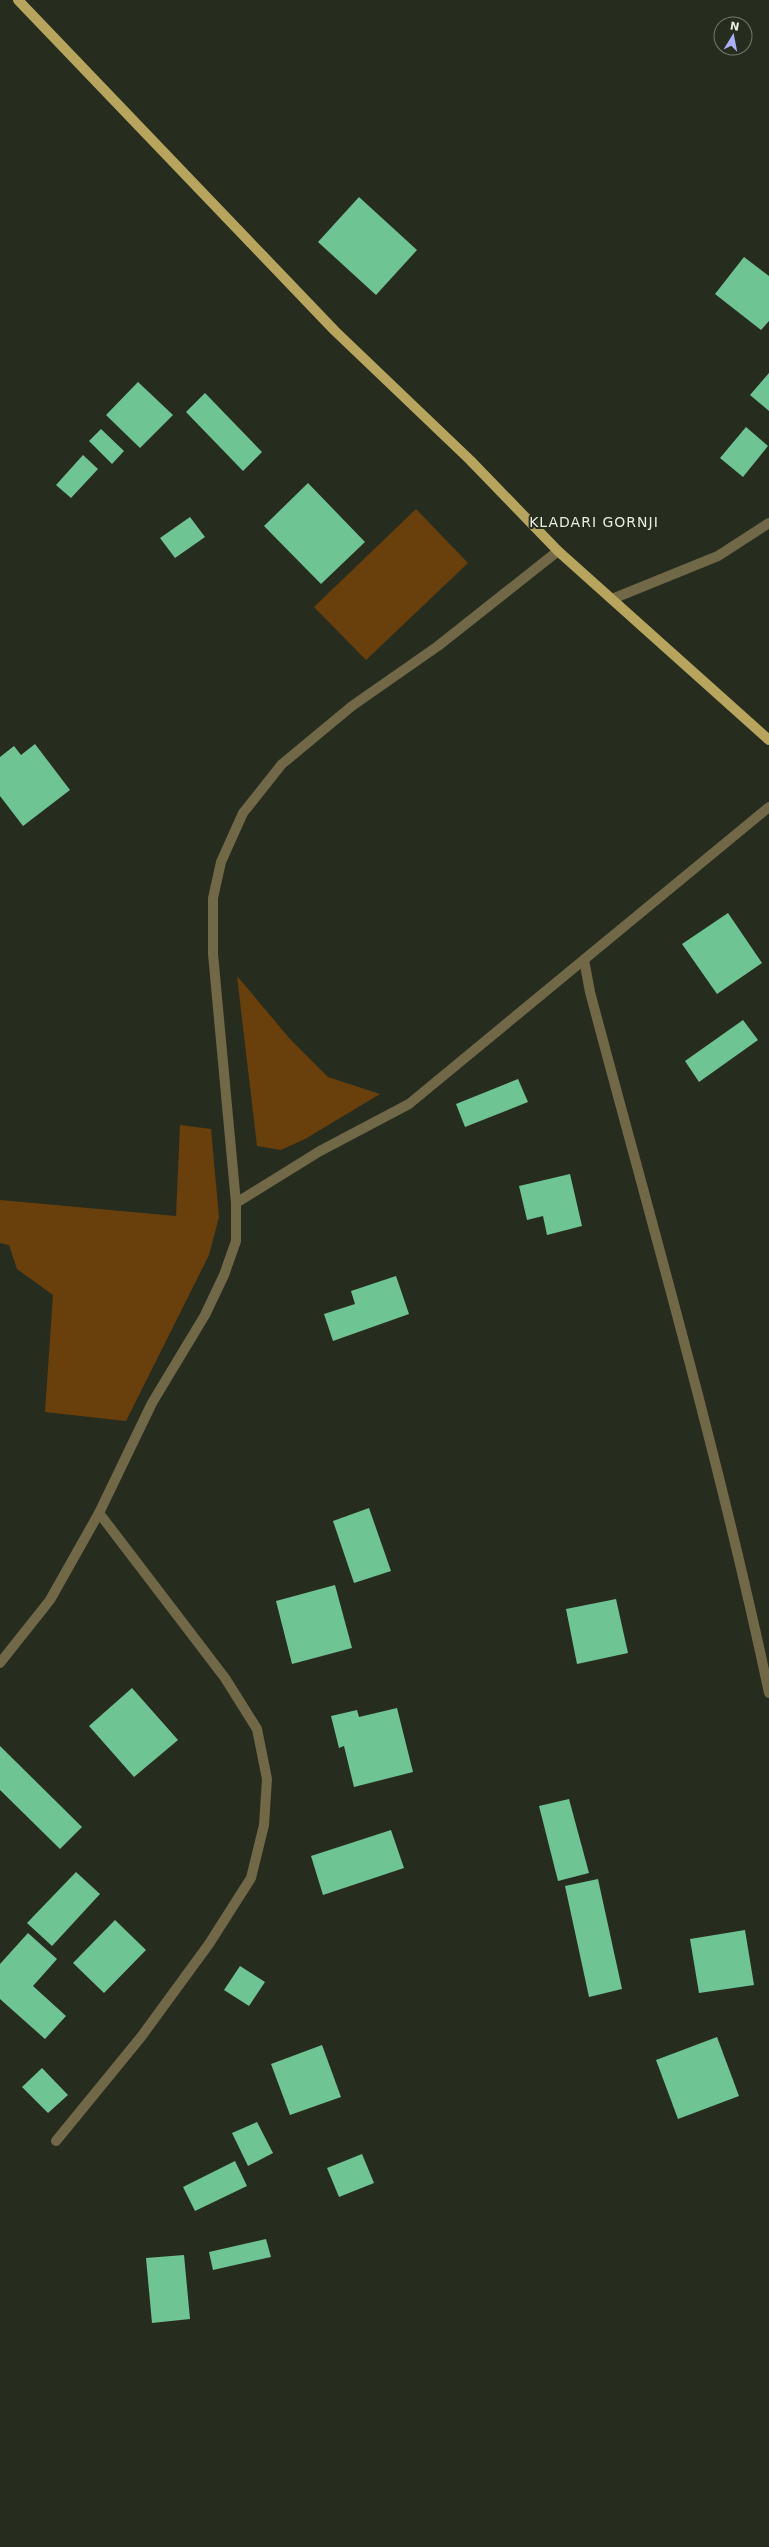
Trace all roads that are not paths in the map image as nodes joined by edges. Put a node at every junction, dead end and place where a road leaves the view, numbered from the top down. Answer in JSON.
{"nodes":[{"id":1,"x":18,"y":0,"type":"edge"},
{"id":2,"x":769,"y":523,"type":"edge"},
{"id":3,"x":558,"y":551,"type":"junction"},
{"id":4,"x":612,"y":599,"type":"junction"},
{"id":5,"x":769,"y":740,"type":"edge"},
{"id":6,"x":769,"y":807,"type":"edge"},
{"id":7,"x":584,"y":960,"type":"junction"},
{"id":8,"x":236,"y":1203,"type":"junction"},
{"id":9,"x":99,"y":1512,"type":"junction"},
{"id":10,"x":0,"y":1662,"type":"edge"},
{"id":11,"x":769,"y":1693,"type":"edge"},
{"id":12,"x":56,"y":2142,"type":"dead end"}],
"edges":[{"from":1,"to":3,"type":"main road"},
{"from":2,"to":4,"type":"street"},
{"from":3,"to":4,"type":"main road"},
{"from":3,"to":8,"type":"street"},
{"from":4,"to":5,"type":"main road"},
{"from":6,"to":7,"type":"street"},
{"from":7,"to":8,"type":"street"},
{"from":7,"to":11,"type":"street"},
{"from":8,"to":9,"type":"street"},
{"from":9,"to":10,"type":"street"},
{"from":9,"to":12,"type":"street"}]}
